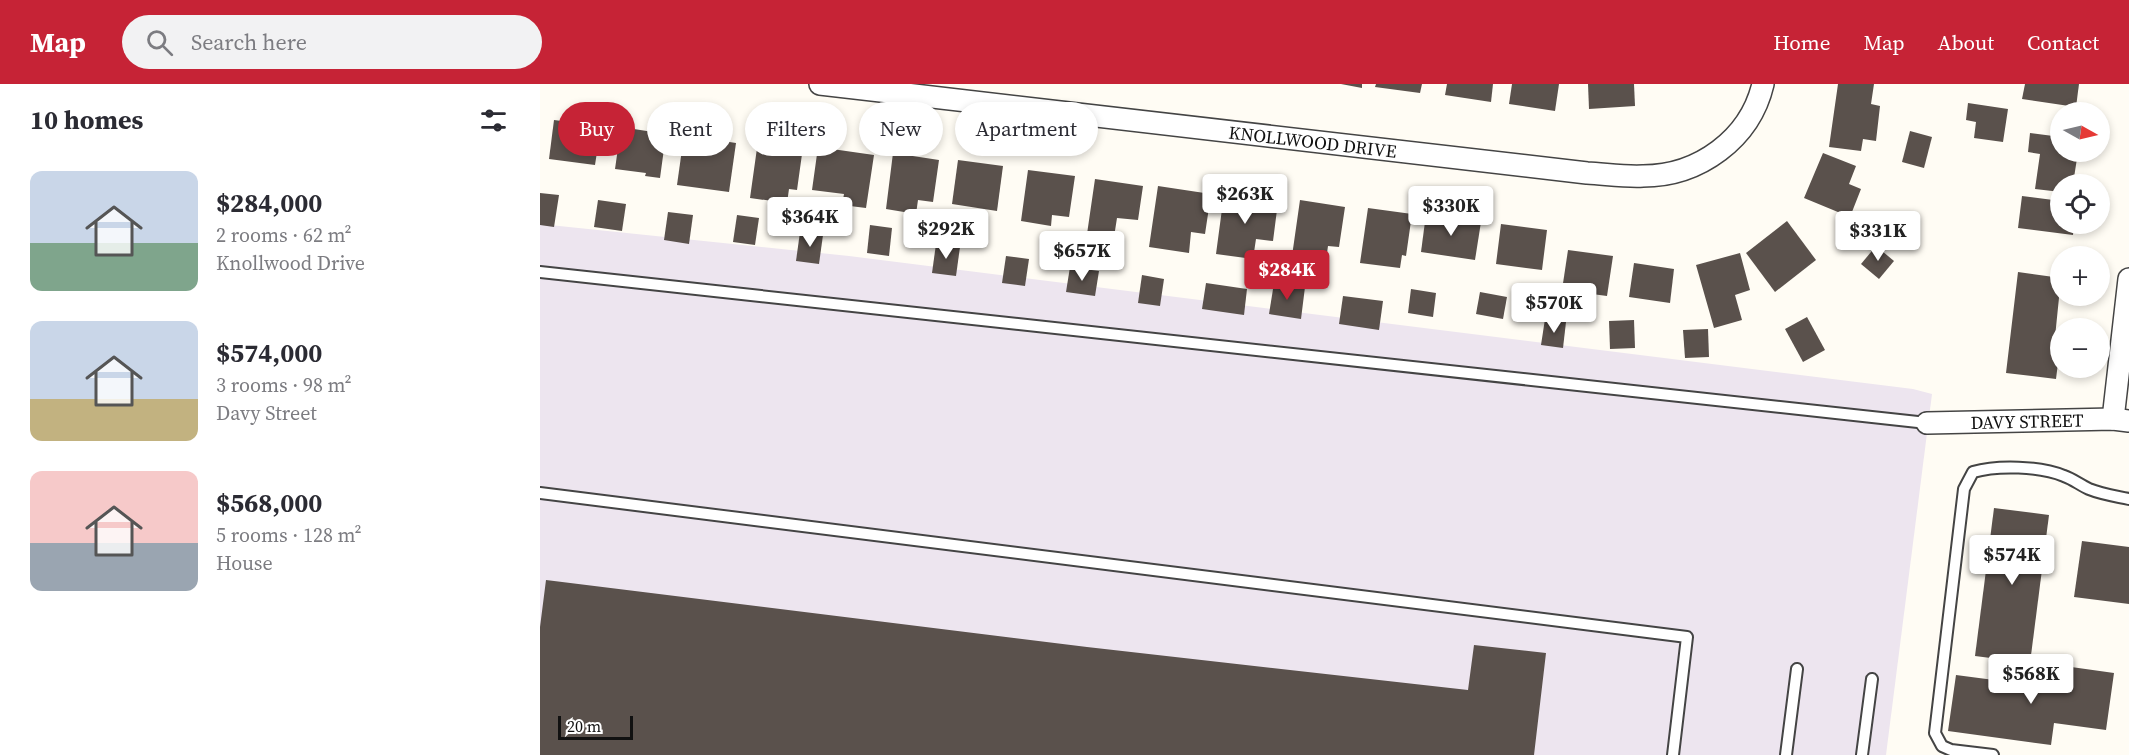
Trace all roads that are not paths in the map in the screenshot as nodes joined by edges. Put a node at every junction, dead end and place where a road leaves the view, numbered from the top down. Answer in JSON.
{"nodes":[{"id":1,"x":820,"y":84,"type":"edge"},
{"id":2,"x":1763,"y":84,"type":"edge"},
{"id":3,"x":850,"y":86,"type":"edge"},
{"id":4,"x":540,"y":272,"type":"edge"},
{"id":5,"x":2129,"y":279,"type":"edge"},
{"id":6,"x":2121,"y":420,"type":"edge"},
{"id":7,"x":1927,"y":423,"type":"joint"},
{"id":8,"x":540,"y":493,"type":"edge"},
{"id":9,"x":2129,"y":499,"type":"edge"},
{"id":10,"x":1797,"y":669,"type":"dead end"},
{"id":11,"x":1872,"y":679,"type":"dead end"},
{"id":12,"x":1673,"y":755,"type":"edge"},
{"id":13,"x":1786,"y":755,"type":"edge"},
{"id":14,"x":1862,"y":755,"type":"edge"},
{"id":15,"x":1993,"y":755,"type":"edge"}],
"edges":[{"from":1,"to":3,"type":"street","name":"KNOLLWOOD DRIVE"},
{"from":2,"to":3,"type":"street","name":"KNOLLWOOD DRIVE"},
{"from":4,"to":7,"type":"lane"},
{"from":5,"to":6,"type":"street"},
{"from":6,"to":7,"type":"street","name":"DAVY STREET"},
{"from":8,"to":12,"type":"lane"},
{"from":9,"to":15,"type":"lane"},
{"from":10,"to":13,"type":"lane"},
{"from":11,"to":14,"type":"lane"}]}
